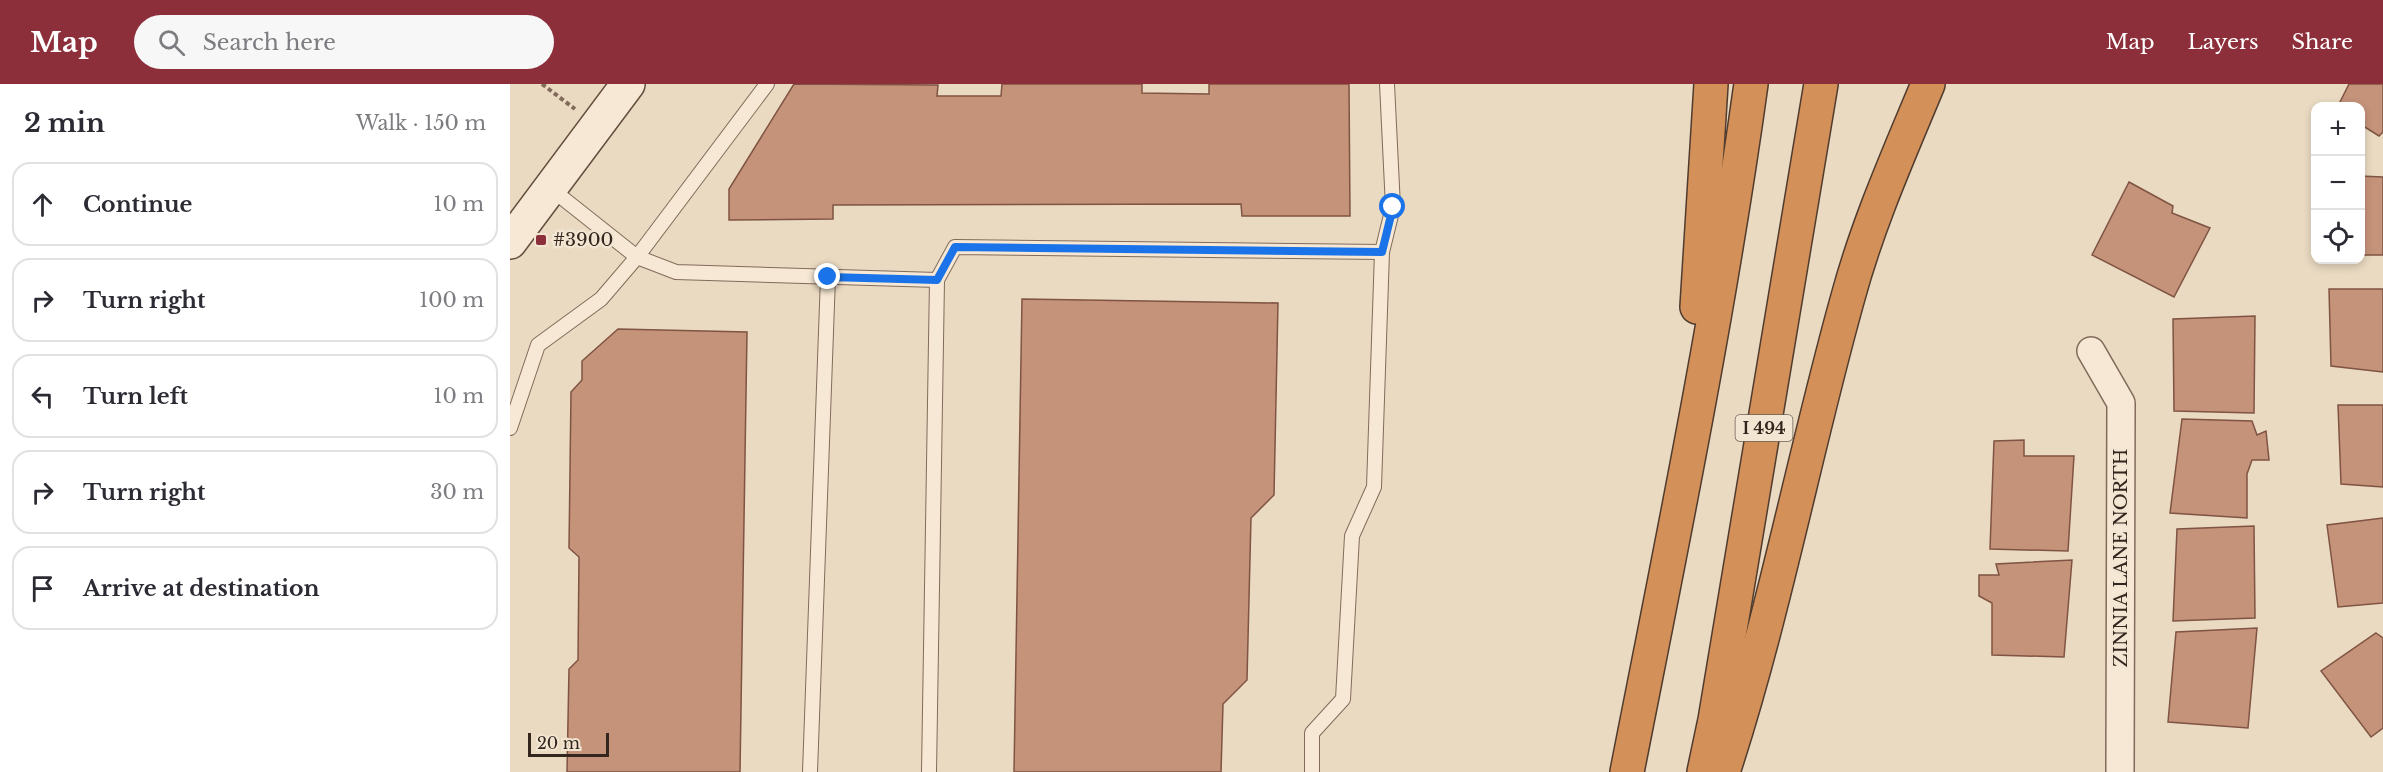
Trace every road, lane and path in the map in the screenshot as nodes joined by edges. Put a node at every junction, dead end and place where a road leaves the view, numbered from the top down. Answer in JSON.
{"nodes":[{"id":1,"x":628,"y":84,"type":"edge"},
{"id":2,"x":767,"y":84,"type":"edge"},
{"id":3,"x":1387,"y":84,"type":"edge"},
{"id":4,"x":1711,"y":84,"type":"edge"},
{"id":5,"x":1751,"y":84,"type":"edge"},
{"id":6,"x":1821,"y":84,"type":"edge"},
{"id":7,"x":1928,"y":84,"type":"edge"},
{"id":8,"x":545,"y":85,"type":"edge"},
{"id":9,"x":597,"y":126,"type":"junction"},
{"id":10,"x":550,"y":188,"type":"junction"},
{"id":11,"x":510,"y":242,"type":"edge"},
{"id":12,"x":1382,"y":252,"type":"junction"},
{"id":13,"x":637,"y":257,"type":"junction"},
{"id":14,"x":828,"y":277,"type":"junction"},
{"id":15,"x":937,"y":280,"type":"junction"},
{"id":16,"x":2091,"y":351,"type":"dead end"},
{"id":17,"x":510,"y":428,"type":"edge"},
{"id":18,"x":1695,"y":428,"type":"junction"},
{"id":19,"x":810,"y":772,"type":"edge"},
{"id":20,"x":929,"y":772,"type":"edge"},
{"id":21,"x":1312,"y":772,"type":"edge"},
{"id":22,"x":1627,"y":772,"type":"edge"},
{"id":23,"x":1704,"y":772,"type":"edge"},
{"id":24,"x":1723,"y":772,"type":"edge"},
{"id":25,"x":2120,"y":772,"type":"edge"}],
"edges":[{"from":1,"to":9,"type":"street"},
{"from":2,"to":13,"type":"lane"},
{"from":3,"to":12,"type":"lane"},
{"from":4,"to":18,"type":"highway"},
{"from":5,"to":18,"type":"highway"},
{"from":6,"to":23,"type":"highway","number":"I 494"},
{"from":7,"to":24,"type":"highway"},
{"from":8,"to":9,"type":"path"},
{"from":9,"to":10,"type":"street"},
{"from":10,"to":11,"type":"street"},
{"from":10,"to":13,"type":"lane"},
{"from":12,"to":15,"type":"lane"},
{"from":12,"to":21,"type":"lane"},
{"from":13,"to":14,"type":"lane"},
{"from":13,"to":17,"type":"lane"},
{"from":14,"to":15,"type":"lane"},
{"from":14,"to":19,"type":"lane"},
{"from":15,"to":20,"type":"lane"},
{"from":16,"to":25,"type":"street","name":"ZINNIA LANE NORTH"},
{"from":18,"to":22,"type":"highway"}]}
